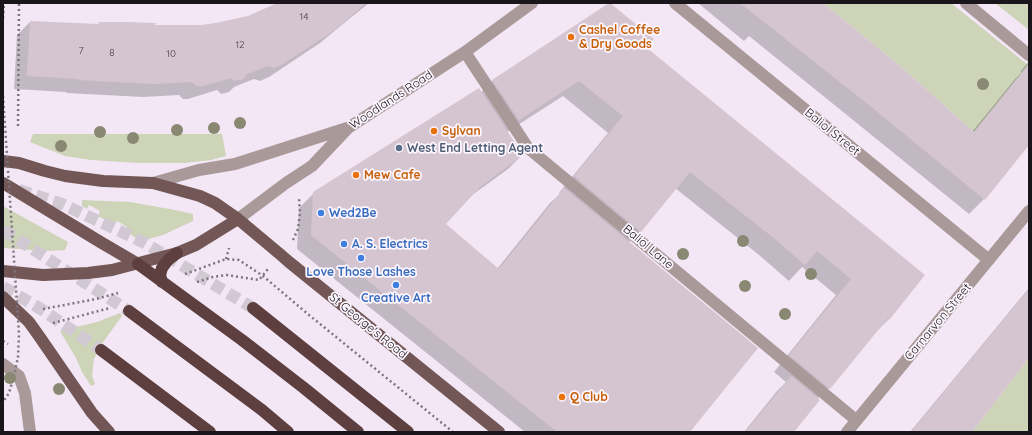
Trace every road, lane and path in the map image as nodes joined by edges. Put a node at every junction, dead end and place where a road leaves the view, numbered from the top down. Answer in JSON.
{"nodes":[{"id":1,"x":4,"y":3,"type":"edge"},
{"id":2,"x":20,"y":3,"type":"edge"},
{"id":3,"x":675,"y":3,"type":"edge"},
{"id":4,"x":966,"y":3,"type":"edge"},
{"id":5,"x":529,"y":4,"type":"edge"},
{"id":6,"x":3,"y":18,"type":"edge"},
{"id":7,"x":465,"y":52,"type":"junction"},
{"id":8,"x":1029,"y":55,"type":"edge"},
{"id":9,"x":3,"y":96,"type":"edge"},
{"id":10,"x":18,"y":126,"type":"dead end"},
{"id":11,"x":348,"y":128,"type":"junction"},
{"id":12,"x":3,"y":161,"type":"edge"},
{"id":13,"x":3,"y":183,"type":"edge"},
{"id":14,"x":153,"y":183,"type":"junction"},
{"id":15,"x":1029,"y":211,"type":"edge"},
{"id":16,"x":238,"y":219,"type":"junction"},
{"id":17,"x":177,"y":254,"type":"junction"},
{"id":18,"x":989,"y":260,"type":"junction"},
{"id":19,"x":138,"y":264,"type":"junction"},
{"id":20,"x":3,"y":271,"type":"edge"},
{"id":21,"x":263,"y":276,"type":"dead end"},
{"id":22,"x":162,"y":282,"type":"junction"},
{"id":23,"x":3,"y":297,"type":"edge"},
{"id":24,"x":253,"y":308,"type":"tunnel mouth"},
{"id":25,"x":129,"y":311,"type":"tunnel mouth"},
{"id":26,"x":101,"y":350,"type":"tunnel mouth"},
{"id":27,"x":3,"y":364,"type":"edge"},
{"id":28,"x":3,"y":402,"type":"edge"},
{"id":29,"x":856,"y":420,"type":"junction"},
{"id":30,"x":30,"y":432,"type":"edge"},
{"id":31,"x":109,"y":432,"type":"edge"},
{"id":32,"x":210,"y":432,"type":"edge"},
{"id":33,"x":288,"y":432,"type":"edge"},
{"id":34,"x":358,"y":432,"type":"edge"},
{"id":35,"x":408,"y":432,"type":"edge"},
{"id":36,"x":453,"y":432,"type":"edge"},
{"id":37,"x":499,"y":432,"type":"edge"},
{"id":38,"x":847,"y":432,"type":"edge"}],
"edges":[{"from":1,"to":6,"type":"path"},
{"from":2,"to":10,"type":"path"},
{"from":3,"to":18,"type":"street","name":"Baliol Street"},
{"from":4,"to":8,"type":"street"},
{"from":5,"to":7,"type":"street","name":"Woodlands Road"},
{"from":7,"to":11,"type":"street","name":"Woodlands Road"},
{"from":7,"to":29,"type":"street","name":"Baliol Lane"},
{"from":9,"to":28,"type":"path","bridge":true},
{"from":11,"to":14,"type":"street"},
{"from":11,"to":16,"type":"street","name":"Woodlands Road"},
{"from":12,"to":14,"type":"main road","name":"St George's Road"},
{"from":13,"to":19,"type":"main road"},
{"from":14,"to":16,"type":"main road","name":"St George's Road"},
{"from":15,"to":18,"type":"street","name":"Carnarvon Street"},
{"from":16,"to":17,"type":"main road"},
{"from":16,"to":37,"type":"main road","name":"St George's Road"},
{"from":17,"to":19,"type":"main road"},
{"from":17,"to":22,"type":"highway"},
{"from":18,"to":29,"type":"street","name":"Carnarvon Street"},
{"from":19,"to":20,"type":"main road"},
{"from":19,"to":22,"type":"highway"},
{"from":21,"to":36,"type":"path"},
{"from":22,"to":34,"type":"highway"},
{"from":23,"to":31,"type":"main road"},
{"from":24,"to":35,"type":"highway"},
{"from":25,"to":33,"type":"highway"},
{"from":26,"to":32,"type":"highway"},
{"from":27,"to":30,"type":"street"},
{"from":29,"to":38,"type":"street","name":"Carnarvon Street"}]}
